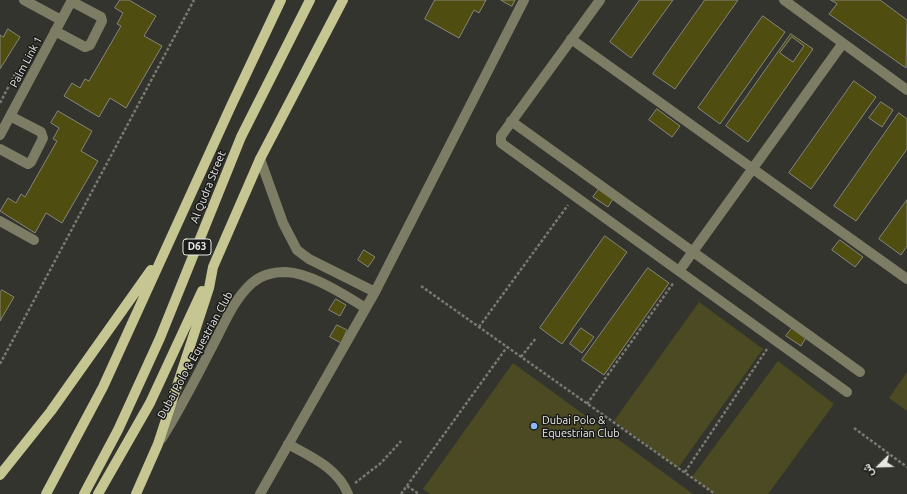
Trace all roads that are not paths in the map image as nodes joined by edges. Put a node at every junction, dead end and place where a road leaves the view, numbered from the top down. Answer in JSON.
{"nodes":[{"id":1,"x":24,"y":0,"type":"edge"},
{"id":2,"x":72,"y":0,"type":"edge"},
{"id":3,"x":281,"y":0,"type":"edge"},
{"id":4,"x":310,"y":0,"type":"edge"},
{"id":5,"x":343,"y":0,"type":"edge"},
{"id":6,"x":524,"y":0,"type":"edge"},
{"id":7,"x":600,"y":0,"type":"edge"},
{"id":8,"x":784,"y":0,"type":"edge"},
{"id":9,"x":61,"y":20,"type":"junction"},
{"id":10,"x":56,"y":31,"type":"junction"},
{"id":11,"x":571,"y":39,"type":"junction"},
{"id":12,"x":843,"y":43,"type":"junction"},
{"id":13,"x":907,"y":90,"type":"edge"},
{"id":14,"x":10,"y":116,"type":"junction"},
{"id":15,"x":511,"y":121,"type":"junction"},
{"id":16,"x":0,"y":135,"type":"edge"},
{"id":17,"x":0,"y":149,"type":"edge"},
{"id":18,"x":260,"y":158,"type":"junction"},
{"id":19,"x":752,"y":170,"type":"junction"},
{"id":20,"x":0,"y":221,"type":"edge"},
{"id":21,"x":34,"y":240,"type":"dead end"},
{"id":22,"x":164,"y":252,"type":"junction"},
{"id":23,"x":693,"y":252,"type":"junction"},
{"id":24,"x":212,"y":267,"type":"junction"},
{"id":25,"x":679,"y":272,"type":"junction"},
{"id":26,"x":907,"y":279,"type":"edge"},
{"id":27,"x":375,"y":292,"type":"junction"},
{"id":28,"x":366,"y":308,"type":"junction"},
{"id":29,"x":860,"y":372,"type":"dead end"},
{"id":30,"x":847,"y":392,"type":"dead end"},
{"id":31,"x":158,"y":444,"type":"junction"},
{"id":32,"x":288,"y":444,"type":"junction"},
{"id":33,"x":0,"y":476,"type":"edge"},
{"id":34,"x":347,"y":492,"type":"edge"},
{"id":35,"x":46,"y":494,"type":"edge"},
{"id":36,"x":84,"y":494,"type":"edge"},
{"id":37,"x":98,"y":494,"type":"edge"},
{"id":38,"x":136,"y":494,"type":"edge"},
{"id":39,"x":260,"y":494,"type":"edge"}],
"edges":[{"from":1,"to":9,"type":"street"},
{"from":2,"to":9,"type":"street","name":"Palm Link 1"},
{"from":2,"to":10,"type":"street"},
{"from":3,"to":22,"type":"main road","name":"Al Qudra Street","number":"D63"},
{"from":4,"to":36,"type":"main road","name":"Al Qudra Street","number":"D63"},
{"from":5,"to":18,"type":"main road","number":"D63"},
{"from":6,"to":27,"type":"street"},
{"from":7,"to":11,"type":"street"},
{"from":8,"to":12,"type":"street"},
{"from":9,"to":10,"type":"street","name":"Palm Link 1"},
{"from":10,"to":14,"type":"street","name":"Palm Link 1"},
{"from":11,"to":15,"type":"street"},
{"from":11,"to":19,"type":"street"},
{"from":12,"to":13,"type":"street"},
{"from":12,"to":19,"type":"street"},
{"from":14,"to":16,"type":"street","name":"Palm Link 1"},
{"from":14,"to":17,"type":"street"},
{"from":15,"to":23,"type":"street"},
{"from":15,"to":25,"type":"street"},
{"from":18,"to":24,"type":"main road","number":"D63"},
{"from":18,"to":27,"type":"street"},
{"from":19,"to":23,"type":"street"},
{"from":19,"to":26,"type":"street"},
{"from":20,"to":21,"type":"street"},
{"from":22,"to":33,"type":"main road","name":"Al Qudra Street","number":"D63"},
{"from":22,"to":35,"type":"main road","name":"Al Qudra Street","number":"D63"},
{"from":23,"to":25,"type":"street"},
{"from":23,"to":29,"type":"street"},
{"from":24,"to":31,"type":"main road","number":"D63"},
{"from":24,"to":37,"type":"main road"},
{"from":25,"to":30,"type":"street"},
{"from":27,"to":28,"type":"street"},
{"from":28,"to":31,"type":"street","name":"Dubai Polo & Equestrian Club"},
{"from":28,"to":32,"type":"street"},
{"from":31,"to":38,"type":"main road","number":"D63"},
{"from":32,"to":34,"type":"street"},
{"from":32,"to":39,"type":"street"}]}
